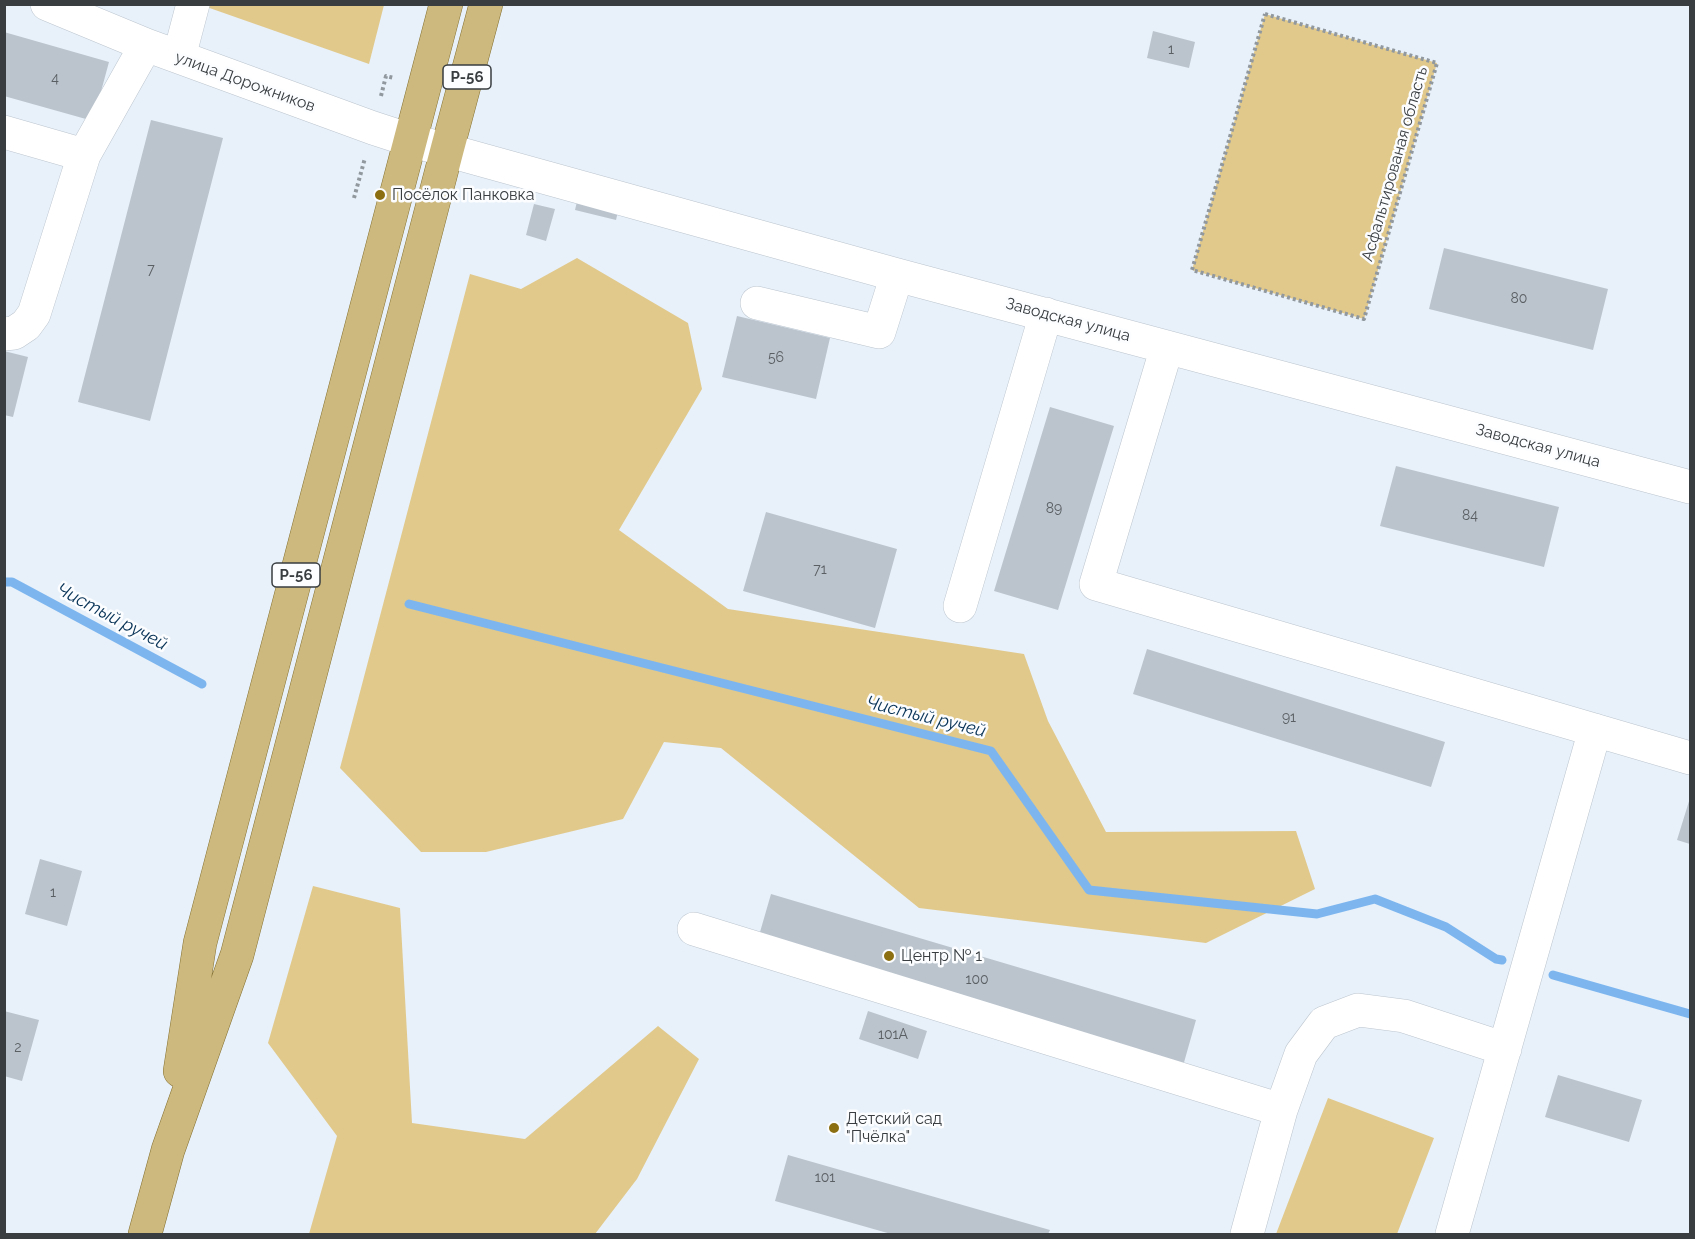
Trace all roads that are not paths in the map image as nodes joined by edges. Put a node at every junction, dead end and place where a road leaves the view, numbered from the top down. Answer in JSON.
{"nodes":[{"id":1,"x":47,"y":4,"type":"edge"},
{"id":2,"x":193,"y":4,"type":"edge"},
{"id":3,"x":446,"y":4,"type":"edge"},
{"id":4,"x":486,"y":4,"type":"edge"},
{"id":5,"x":146,"y":45,"type":"junction"},
{"id":6,"x":179,"y":57,"type":"junction"},
{"id":7,"x":4,"y":132,"type":"edge"},
{"id":8,"x":410,"y":140,"type":"junction"},
{"id":9,"x":447,"y":150,"type":"junction"},
{"id":10,"x":84,"y":155,"type":"junction"},
{"id":11,"x":897,"y":275,"type":"junction"},
{"id":12,"x":757,"y":303,"type":"dead end"},
{"id":13,"x":1046,"y":314,"type":"junction"},
{"id":14,"x":4,"y":334,"type":"edge"},
{"id":15,"x":1167,"y":347,"type":"junction"},
{"id":16,"x":1690,"y":487,"type":"edge"},
{"id":17,"x":960,"y":606,"type":"dead end"},
{"id":18,"x":1595,"y":730,"type":"junction"},
{"id":19,"x":1690,"y":758,"type":"edge"},
{"id":20,"x":694,"y":929,"type":"dead end"},
{"id":21,"x":1505,"y":1048,"type":"junction"},
{"id":22,"x":1281,"y":1110,"type":"junction"},
{"id":23,"x":168,"y":1150,"type":"junction"},
{"id":24,"x":145,"y":1234,"type":"edge"},
{"id":25,"x":1247,"y":1234,"type":"edge"},
{"id":26,"x":1452,"y":1234,"type":"edge"}],
"edges":[{"from":1,"to":5,"type":"street","name":"улица Дорожников"},
{"from":2,"to":6,"type":"street"},
{"from":3,"to":8,"type":"main road","number":"Р-56"},
{"from":4,"to":9,"type":"main road","number":"Р-56"},
{"from":5,"to":6,"type":"street","name":"улица Дорожников"},
{"from":5,"to":10,"type":"street"},
{"from":6,"to":8,"type":"street","name":"улица Дорожников"},
{"from":7,"to":10,"type":"street"},
{"from":8,"to":9,"type":"street","name":"улица Дорожников"},
{"from":8,"to":23,"type":"main road","number":"Р-56"},
{"from":9,"to":11,"type":"street","name":"Заводская улица"},
{"from":9,"to":23,"type":"main road","number":"Р-56"},
{"from":10,"to":14,"type":"street"},
{"from":11,"to":12,"type":"street"},
{"from":11,"to":13,"type":"street","name":"Заводская улица"},
{"from":13,"to":15,"type":"street","name":"Заводская улица"},
{"from":13,"to":17,"type":"street"},
{"from":15,"to":16,"type":"street","name":"Заводская улица"},
{"from":15,"to":18,"type":"street"},
{"from":18,"to":19,"type":"street"},
{"from":18,"to":21,"type":"street"},
{"from":20,"to":22,"type":"street"},
{"from":21,"to":22,"type":"street"},
{"from":21,"to":26,"type":"street"},
{"from":22,"to":25,"type":"street"},
{"from":23,"to":24,"type":"main road","number":"Р-56"}]}
